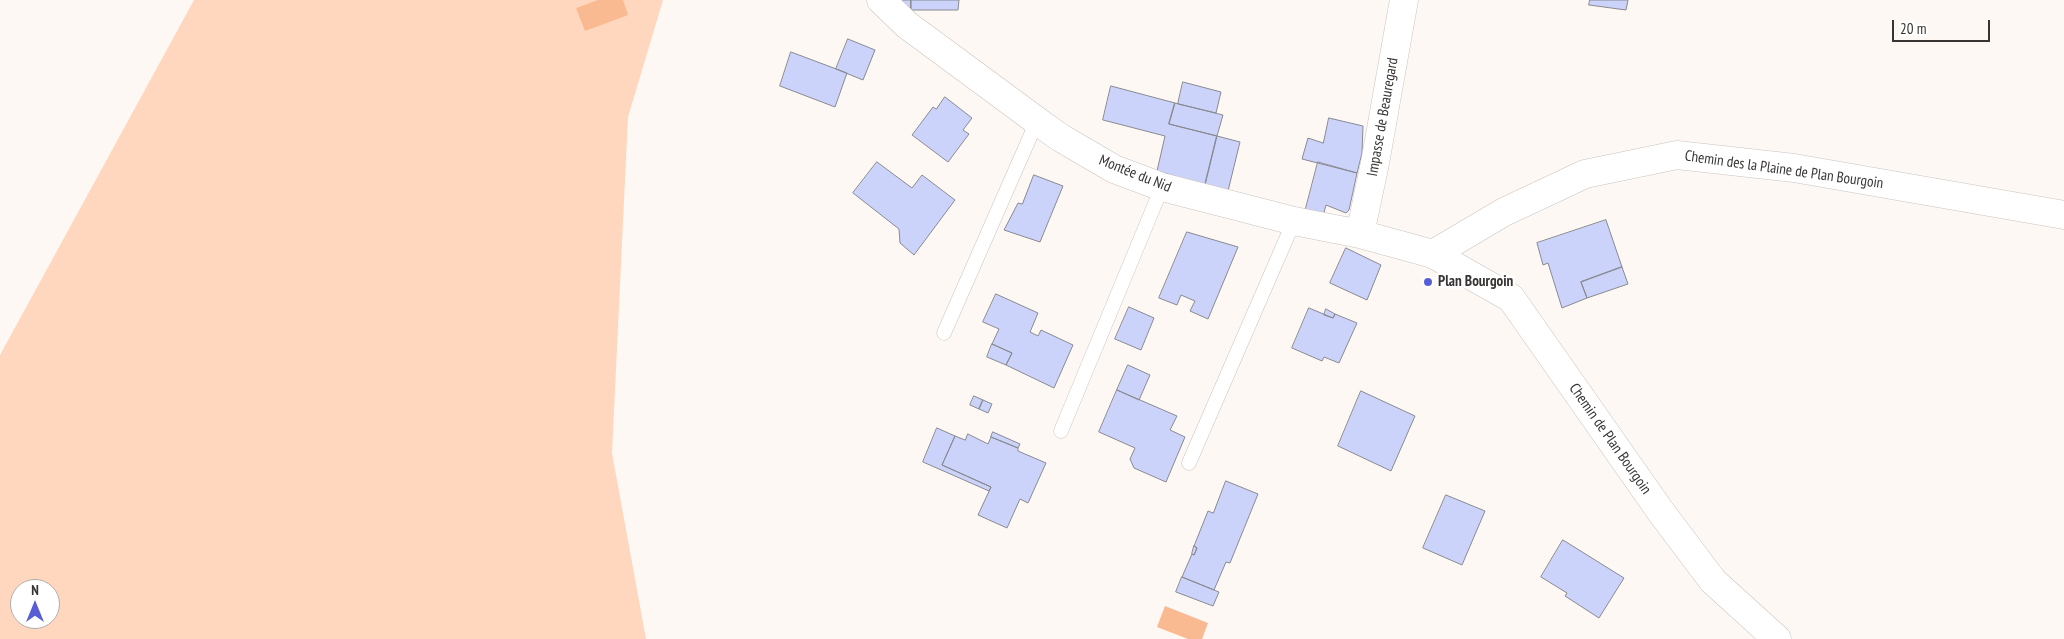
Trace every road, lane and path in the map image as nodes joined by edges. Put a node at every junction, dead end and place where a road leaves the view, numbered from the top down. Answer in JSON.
{"nodes":[{"id":1,"x":881,"y":0,"type":"edge"},
{"id":2,"x":1404,"y":0,"type":"edge"},
{"id":3,"x":1037,"y":121,"type":"junction"},
{"id":4,"x":1162,"y":187,"type":"junction"},
{"id":5,"x":2064,"y":215,"type":"edge"},
{"id":6,"x":1294,"y":221,"type":"junction"},
{"id":7,"x":1360,"y":234,"type":"junction"},
{"id":8,"x":1433,"y":254,"type":"junction"},
{"id":9,"x":944,"y":333,"type":"dead end"},
{"id":10,"x":1061,"y":430,"type":"dead end"},
{"id":11,"x":1189,"y":463,"type":"dead end"},
{"id":12,"x":1777,"y":639,"type":"edge"}],
"edges":[{"from":1,"to":3,"type":"street","name":"Montée du Nid"},
{"from":2,"to":7,"type":"street","name":"Impasse de Beauregard"},
{"from":3,"to":4,"type":"street","name":"Montée du Nid"},
{"from":3,"to":9,"type":"lane"},
{"from":4,"to":6,"type":"street","name":"Montée du Nid"},
{"from":4,"to":10,"type":"lane"},
{"from":5,"to":8,"type":"street","name":"Chemin des la Plaine de Plan Bourgoin"},
{"from":6,"to":7,"type":"street","name":"Montée du Nid"},
{"from":6,"to":11,"type":"lane"},
{"from":7,"to":8,"type":"street","name":"Montée du Nid"},
{"from":8,"to":12,"type":"street","name":"Chemin de Plan Bourgoin"}]}
